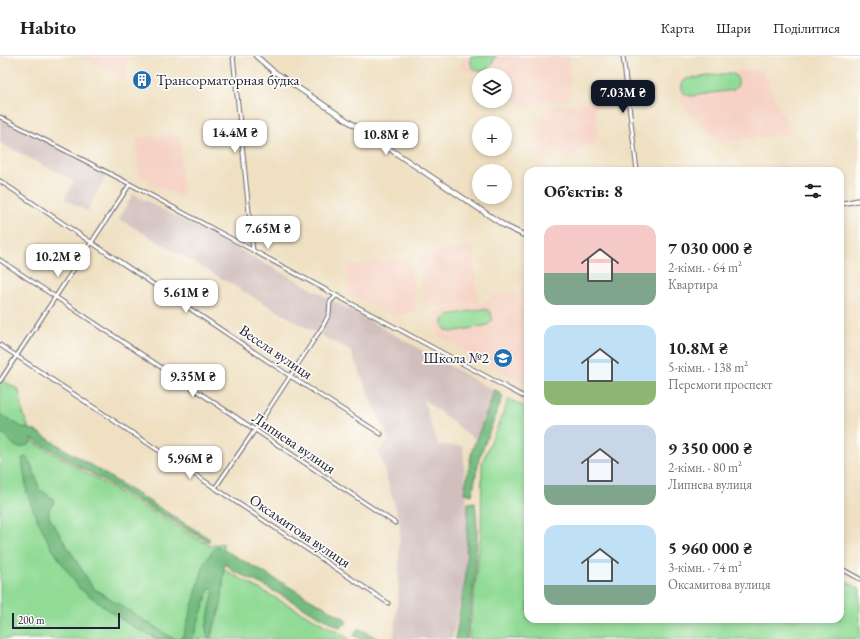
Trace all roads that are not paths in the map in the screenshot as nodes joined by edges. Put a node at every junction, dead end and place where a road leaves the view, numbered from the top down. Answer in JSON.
{"nodes":[{"id":1,"x":233,"y":56,"type":"edge"},
{"id":2,"x":256,"y":56,"type":"edge"},
{"id":3,"x":623,"y":56,"type":"edge"},
{"id":4,"x":0,"y":117,"type":"edge"},
{"id":5,"x":637,"y":167,"type":"edge"},
{"id":6,"x":0,"y":181,"type":"edge"},
{"id":7,"x":130,"y":184,"type":"junction"},
{"id":8,"x":860,"y":200,"type":"edge"},
{"id":9,"x":844,"y":203,"type":"edge"},
{"id":10,"x":524,"y":235,"type":"edge"},
{"id":11,"x":91,"y":242,"type":"junction"},
{"id":12,"x":254,"y":251,"type":"junction"},
{"id":13,"x":0,"y":260,"type":"edge"},
{"id":14,"x":336,"y":296,"type":"junction"},
{"id":15,"x":55,"y":297,"type":"junction"},
{"id":16,"x":0,"y":345,"type":"edge"},
{"id":17,"x":16,"y":355,"type":"junction"},
{"id":18,"x":290,"y":376,"type":"junction"},
{"id":19,"x":0,"y":381,"type":"edge"},
{"id":20,"x":524,"y":397,"type":"edge"},
{"id":21,"x":255,"y":430,"type":"junction"},
{"id":22,"x":381,"y":434,"type":"dead end"},
{"id":23,"x":215,"y":488,"type":"junction"},
{"id":24,"x":395,"y":523,"type":"dead end"},
{"id":25,"x":844,"y":570,"type":"edge"},
{"id":26,"x":860,"y":579,"type":"edge"},
{"id":27,"x":388,"y":603,"type":"dead end"}],
"edges":[{"from":1,"to":12,"type":"street"},
{"from":2,"to":10,"type":"street"},
{"from":3,"to":5,"type":"street"},
{"from":4,"to":7,"type":"street"},
{"from":6,"to":11,"type":"street","name":"Весела вулиця"},
{"from":7,"to":11,"type":"street"},
{"from":7,"to":12,"type":"street"},
{"from":8,"to":9,"type":"street"},
{"from":11,"to":15,"type":"street"},
{"from":11,"to":18,"type":"street","name":"Весела вулиця"},
{"from":12,"to":14,"type":"street"},
{"from":13,"to":15,"type":"street","name":"Липнева вулиця"},
{"from":14,"to":18,"type":"street"},
{"from":14,"to":20,"type":"street"},
{"from":15,"to":17,"type":"street"},
{"from":15,"to":21,"type":"street","name":"Липнева вулиця"},
{"from":16,"to":17,"type":"street","name":"Оксамитова вулиця"},
{"from":17,"to":19,"type":"street"},
{"from":17,"to":23,"type":"street","name":"Оксамитова вулиця"},
{"from":18,"to":21,"type":"street"},
{"from":18,"to":22,"type":"street","name":"Весела вулиця"},
{"from":21,"to":23,"type":"street"},
{"from":21,"to":24,"type":"street","name":"Липнева вулиця"},
{"from":23,"to":27,"type":"street","name":"Оксамитова вулиця"},
{"from":25,"to":26,"type":"street"}]}
